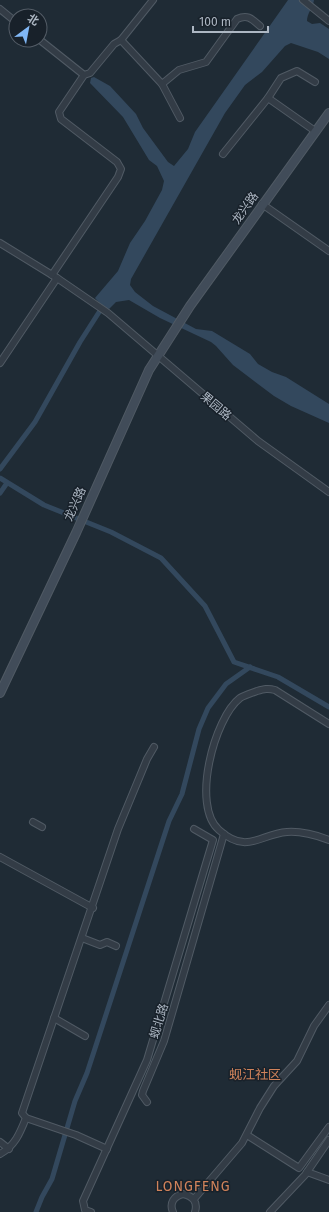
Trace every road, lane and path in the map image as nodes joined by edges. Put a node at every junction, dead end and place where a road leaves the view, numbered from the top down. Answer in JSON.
{"nodes":[{"id":1,"x":153,"y":0,"type":"edge"},
{"id":2,"x":303,"y":0,"type":"edge"},
{"id":3,"x":0,"y":9,"type":"edge"},
{"id":4,"x":8,"y":16,"type":"edge"},
{"id":5,"x":329,"y":21,"type":"edge"},
{"id":6,"x":260,"y":26,"type":"dead end"},
{"id":7,"x":121,"y":40,"type":"junction"},
{"id":8,"x":48,"y":46,"type":"edge"},
{"id":9,"x":84,"y":74,"type":"junction"},
{"id":10,"x":315,"y":82,"type":"dead end"},
{"id":11,"x":162,"y":84,"type":"junction"},
{"id":12,"x":268,"y":98,"type":"junction"},
{"id":13,"x":329,"y":113,"type":"edge"},
{"id":14,"x":180,"y":118,"type":"dead end"},
{"id":15,"x":316,"y":131,"type":"junction"},
{"id":16,"x":223,"y":154,"type":"dead end"},
{"id":17,"x":262,"y":204,"type":"junction"},
{"id":18,"x":0,"y":243,"type":"edge"},
{"id":19,"x":329,"y":251,"type":"edge"},
{"id":20,"x":54,"y":276,"type":"junction"},
{"id":21,"x":156,"y":356,"type":"junction"},
{"id":22,"x":0,"y":363,"type":"edge"},
{"id":23,"x":329,"y":492,"type":"edge"},
{"id":24,"x":0,"y":693,"type":"edge"},
{"id":25,"x":329,"y":724,"type":"edge"},
{"id":26,"x":154,"y":747,"type":"dead end"},
{"id":27,"x":33,"y":822,"type":"dead end"},
{"id":28,"x":42,"y":827,"type":"dead end"},
{"id":29,"x":194,"y":829,"type":"dead end"},
{"id":30,"x":224,"y":834,"type":"junction"},
{"id":31,"x":329,"y":840,"type":"edge"},
{"id":32,"x":0,"y":857,"type":"edge"},
{"id":33,"x":92,"y":908,"type":"junction"},
{"id":34,"x":82,"y":938,"type":"junction"},
{"id":35,"x":116,"y":946,"type":"dead end"},
{"id":36,"x":329,"y":1005,"type":"edge"},
{"id":37,"x":54,"y":1018,"type":"junction"},
{"id":38,"x":85,"y":1036,"type":"dead end"},
{"id":39,"x":147,"y":1102,"type":"dead end"},
{"id":40,"x":26,"y":1118,"type":"junction"},
{"id":41,"x":329,"y":1126,"type":"edge"},
{"id":42,"x":247,"y":1135,"type":"junction"},
{"id":43,"x":329,"y":1140,"type":"edge"},
{"id":44,"x":0,"y":1142,"type":"edge"},
{"id":45,"x":107,"y":1148,"type":"junction"},
{"id":46,"x":9,"y":1149,"type":"junction"},
{"id":47,"x":0,"y":1154,"type":"edge"},
{"id":48,"x":307,"y":1172,"type":"junction"},
{"id":49,"x":329,"y":1180,"type":"edge"},
{"id":50,"x":194,"y":1199,"type":"junction"},
{"id":51,"x":91,"y":1212,"type":"edge"},
{"id":52,"x":173,"y":1212,"type":"edge"},
{"id":53,"x":195,"y":1212,"type":"edge"},
{"id":54,"x":270,"y":1212,"type":"edge"}],
"edges":[{"from":1,"to":7,"type":"street"},
{"from":2,"to":5,"type":"street"},
{"from":3,"to":4,"type":"street"},
{"from":6,"to":11,"type":"street"},
{"from":7,"to":9,"type":"street"},
{"from":7,"to":11,"type":"street"},
{"from":8,"to":9,"type":"street"},
{"from":9,"to":20,"type":"street"},
{"from":10,"to":12,"type":"street"},
{"from":11,"to":14,"type":"street"},
{"from":12,"to":15,"type":"street"},
{"from":12,"to":16,"type":"street"},
{"from":13,"to":15,"type":"street","name":"龙兴路"},
{"from":15,"to":17,"type":"street","name":"龙兴路"},
{"from":17,"to":19,"type":"street"},
{"from":17,"to":21,"type":"street","name":"龙兴路"},
{"from":18,"to":20,"type":"street","name":"果园路"},
{"from":20,"to":21,"type":"street","name":"果园路"},
{"from":20,"to":22,"type":"street"},
{"from":21,"to":23,"type":"street","name":"果园路"},
{"from":21,"to":24,"type":"street","name":"龙兴路"},
{"from":25,"to":30,"type":"street"},
{"from":26,"to":33,"type":"street"},
{"from":27,"to":28,"type":"street"},
{"from":29,"to":45,"type":"street","name":"蚬北路"},
{"from":30,"to":31,"type":"street"},
{"from":30,"to":39,"type":"street"},
{"from":32,"to":33,"type":"street"},
{"from":33,"to":34,"type":"street"},
{"from":34,"to":35,"type":"street"},
{"from":34,"to":37,"type":"street"},
{"from":36,"to":42,"type":"street"},
{"from":37,"to":38,"type":"street"},
{"from":37,"to":40,"type":"street"},
{"from":40,"to":45,"type":"street"},
{"from":40,"to":46,"type":"street"},
{"from":41,"to":42,"type":"street"},
{"from":42,"to":50,"type":"street"},
{"from":43,"to":48,"type":"street"},
{"from":44,"to":46,"type":"street"},
{"from":45,"to":51,"type":"street","name":"蚬北路"},
{"from":46,"to":47,"type":"street"},
{"from":48,"to":49,"type":"street"},
{"from":48,"to":54,"type":"street"},
{"from":50,"to":52,"type":"street"},
{"from":50,"to":53,"type":"street"}]}
